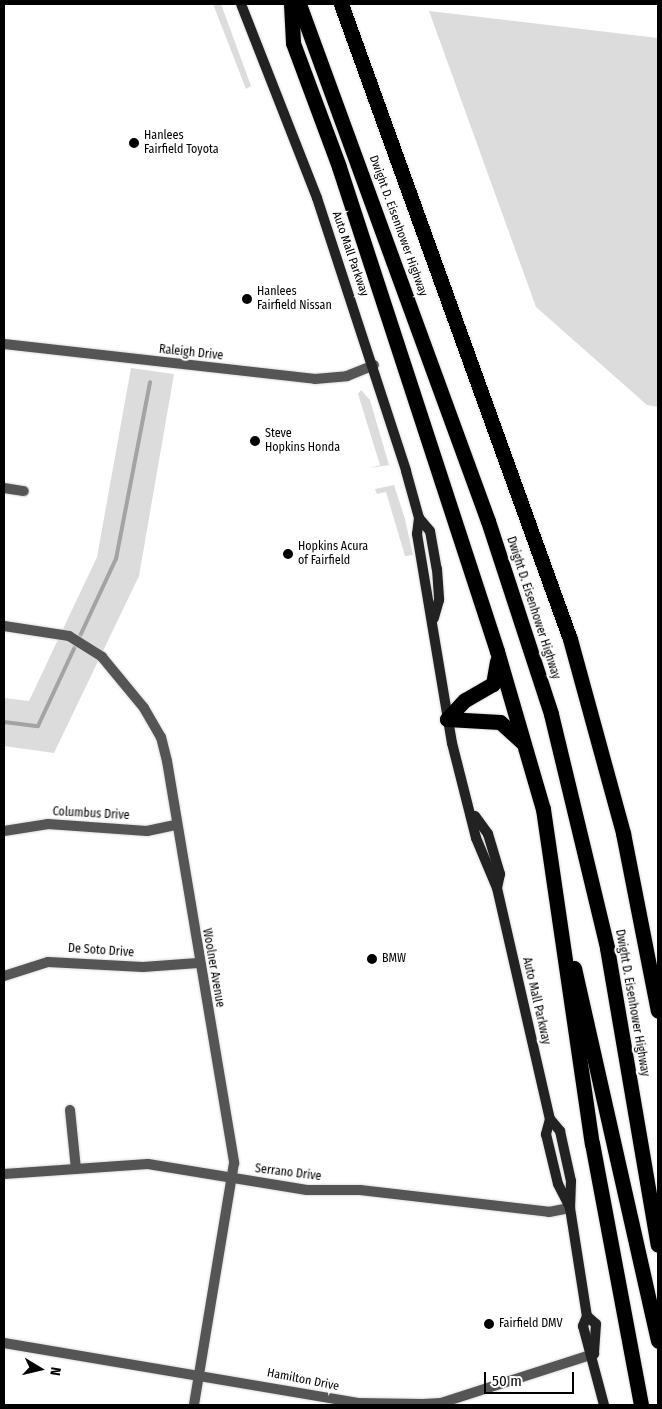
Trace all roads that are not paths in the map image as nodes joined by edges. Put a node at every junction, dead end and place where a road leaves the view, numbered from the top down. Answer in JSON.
{"nodes":[{"id":1,"x":241,"y":4,"type":"edge"},
{"id":2,"x":291,"y":4,"type":"edge"},
{"id":3,"x":299,"y":4,"type":"edge"},
{"id":4,"x":341,"y":4,"type":"edge"},
{"id":5,"x":4,"y":344,"type":"edge"},
{"id":6,"x":374,"y":365,"type":"junction"},
{"id":7,"x":4,"y":488,"type":"edge"},
{"id":8,"x":24,"y":491,"type":"dead end"},
{"id":9,"x":4,"y":626,"type":"edge"},
{"id":10,"x":497,"y":651,"type":"junction"},
{"id":11,"x":447,"y":718,"type":"junction"},
{"id":12,"x":526,"y":747,"type":"junction"},
{"id":13,"x":176,"y":825,"type":"junction"},
{"id":14,"x":4,"y":831,"type":"edge"},
{"id":15,"x":559,"y":914,"type":"junction"},
{"id":16,"x":198,"y":963,"type":"junction"},
{"id":17,"x":4,"y":976,"type":"edge"},
{"id":18,"x":658,"y":1011,"type":"edge"},
{"id":19,"x":70,"y":1110,"type":"dead end"},
{"id":20,"x":76,"y":1169,"type":"junction"},
{"id":21,"x":4,"y":1174,"type":"edge"},
{"id":22,"x":232,"y":1177,"type":"junction"},
{"id":23,"x":570,"y":1208,"type":"junction"},
{"id":24,"x":658,"y":1245,"type":"edge"},
{"id":25,"x":658,"y":1341,"type":"edge"},
{"id":26,"x":4,"y":1343,"type":"edge"},
{"id":27,"x":594,"y":1354,"type":"junction"},
{"id":28,"x":199,"y":1373,"type":"junction"},
{"id":29,"x":605,"y":1404,"type":"edge"},
{"id":30,"x":194,"y":1405,"type":"edge"},
{"id":31,"x":641,"y":1405,"type":"edge"}],
"edges":[{"from":1,"to":6,"type":"street","name":"Auto Mall Parkway"},
{"from":2,"to":10,"type":"highway"},
{"from":3,"to":24,"type":"highway","name":"Dwight D. Eisenhower Highway"},
{"from":4,"to":18,"type":"highway","name":"Dwight D. Eisenhower Highway"},
{"from":5,"to":6,"type":"street","name":"Raleigh Drive"},
{"from":6,"to":11,"type":"street","name":"Auto Mall Parkway"},
{"from":7,"to":8,"type":"street"},
{"from":9,"to":13,"type":"street","name":"Woolner Avenue"},
{"from":10,"to":11,"type":"highway"},
{"from":10,"to":12,"type":"highway"},
{"from":11,"to":12,"type":"highway"},
{"from":11,"to":23,"type":"street","name":"Auto Mall Parkway"},
{"from":12,"to":15,"type":"highway"},
{"from":13,"to":14,"type":"street","name":"Columbus Drive"},
{"from":13,"to":16,"type":"street","name":"Woolner Avenue"},
{"from":15,"to":25,"type":"highway"},
{"from":15,"to":31,"type":"highway"},
{"from":16,"to":17,"type":"street","name":"De Soto Drive"},
{"from":16,"to":22,"type":"street","name":"Woolner Avenue"},
{"from":19,"to":20,"type":"street"},
{"from":20,"to":21,"type":"street","name":"Serrano Drive"},
{"from":20,"to":22,"type":"street","name":"Serrano Drive"},
{"from":22,"to":23,"type":"street","name":"Serrano Drive"},
{"from":22,"to":28,"type":"street","name":"Woolner Avenue"},
{"from":23,"to":27,"type":"street","name":"Auto Mall Parkway"},
{"from":26,"to":28,"type":"street","name":"Hamilton Drive"},
{"from":27,"to":28,"type":"street","name":"Hamilton Drive"},
{"from":27,"to":29,"type":"street","name":"Auto Mall Parkway"},
{"from":28,"to":30,"type":"street","name":"Woolner Avenue"}]}
